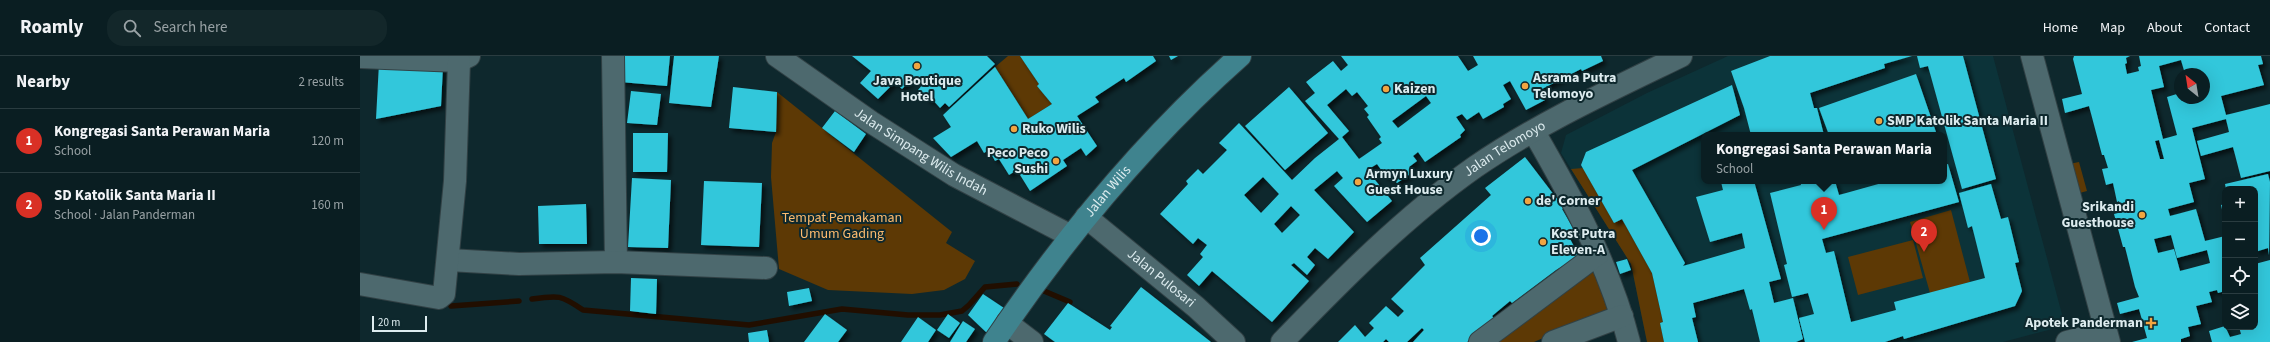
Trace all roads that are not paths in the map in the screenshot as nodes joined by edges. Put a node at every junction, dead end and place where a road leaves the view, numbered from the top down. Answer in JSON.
{"nodes":[{"id":1,"x":360,"y":56,"type":"edge"},
{"id":2,"x":613,"y":56,"type":"edge"},
{"id":3,"x":777,"y":56,"type":"edge"},
{"id":4,"x":1240,"y":56,"type":"edge"},
{"id":5,"x":1681,"y":56,"type":"edge"},
{"id":6,"x":2032,"y":56,"type":"edge"},
{"id":7,"x":464,"y":59,"type":"edge"},
{"id":8,"x":1534,"y":132,"type":"junction"},
{"id":9,"x":1086,"y":217,"type":"junction"},
{"id":10,"x":1071,"y":236,"type":"junction"},
{"id":11,"x":1598,"y":254,"type":"junction"},
{"id":12,"x":449,"y":260,"type":"junction"},
{"id":13,"x":616,"y":262,"type":"junction"},
{"id":14,"x":766,"y":268,"type":"dead end"},
{"id":15,"x":360,"y":284,"type":"edge"},
{"id":16,"x":1622,"y":316,"type":"junction"},
{"id":17,"x":1007,"y":323,"type":"junction"},
{"id":18,"x":2107,"y":337,"type":"edge"},
{"id":19,"x":994,"y":342,"type":"edge"},
{"id":20,"x":1032,"y":342,"type":"edge"},
{"id":21,"x":1234,"y":342,"type":"edge"},
{"id":22,"x":1282,"y":342,"type":"edge"},
{"id":23,"x":1480,"y":342,"type":"edge"},
{"id":24,"x":1552,"y":342,"type":"edge"},
{"id":25,"x":1629,"y":342,"type":"edge"},
{"id":26,"x":2068,"y":342,"type":"edge"}],
"edges":[{"from":1,"to":7,"type":"street"},
{"from":2,"to":13,"type":"street"},
{"from":3,"to":10,"type":"street","name":"Jalan Simpang Wilis Indah"},
{"from":4,"to":9,"type":"main road","name":"Jalan Wilis"},
{"from":5,"to":8,"type":"street","name":"Jalan Telomoyo"},
{"from":6,"to":18,"type":"street"},
{"from":7,"to":12,"type":"street"},
{"from":8,"to":11,"type":"street"},
{"from":8,"to":22,"type":"street","name":"Jalan Telomoyo"},
{"from":9,"to":10,"type":"main road","name":"Jalan Wilis"},
{"from":9,"to":21,"type":"street","name":"Jalan Pulosari"},
{"from":10,"to":17,"type":"main road","name":"Jalan Wilis"},
{"from":11,"to":16,"type":"street"},
{"from":11,"to":23,"type":"street"},
{"from":12,"to":13,"type":"street"},
{"from":12,"to":15,"type":"street"},
{"from":13,"to":14,"type":"street"},
{"from":16,"to":24,"type":"street"},
{"from":16,"to":25,"type":"street"},
{"from":17,"to":19,"type":"main road","name":"Jalan Wilis"},
{"from":17,"to":20,"type":"street"},
{"from":18,"to":26,"type":"street"}]}
